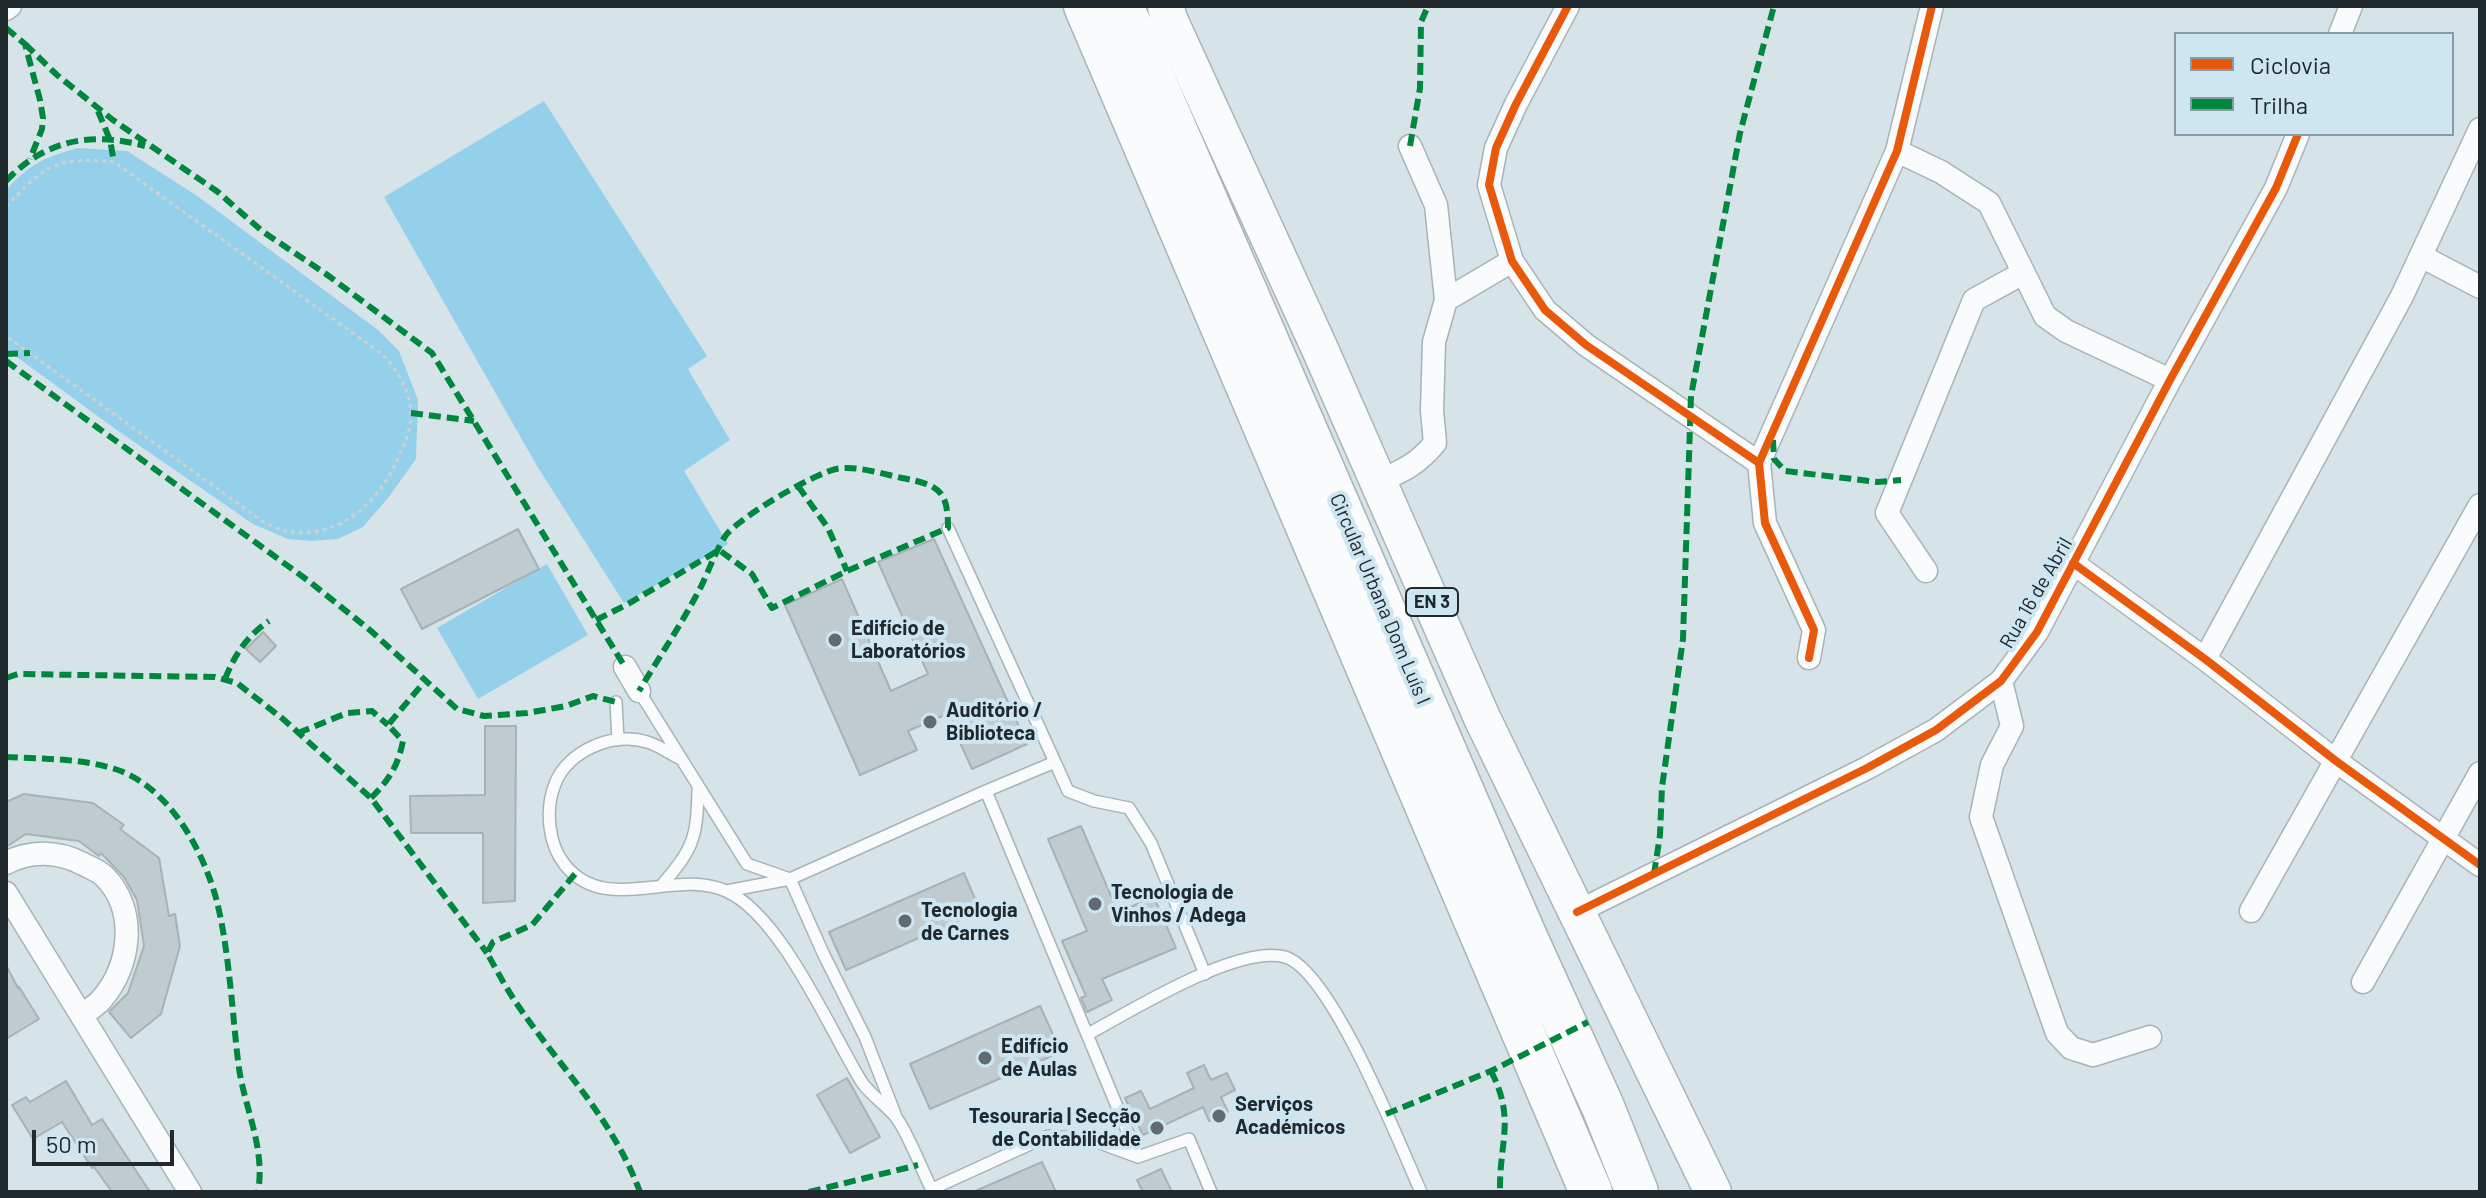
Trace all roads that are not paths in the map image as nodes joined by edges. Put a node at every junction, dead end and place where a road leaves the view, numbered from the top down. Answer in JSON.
{"nodes":[{"id":1,"x":1085,"y":6,"type":"edge"},
{"id":2,"x":1122,"y":6,"type":"edge"},
{"id":3,"x":1166,"y":6,"type":"edge"},
{"id":4,"x":1568,"y":6,"type":"edge"},
{"id":5,"x":1932,"y":6,"type":"edge"},
{"id":6,"x":2351,"y":6,"type":"edge"},
{"id":7,"x":2341,"y":32,"type":"edge"},
{"id":8,"x":2480,"y":129,"type":"edge"},
{"id":9,"x":2297,"y":136,"type":"edge"},
{"id":10,"x":1410,"y":146,"type":"dead end"},
{"id":11,"x":1897,"y":151,"type":"junction"},
{"id":12,"x":2421,"y":256,"type":"junction"},
{"id":13,"x":1512,"y":261,"type":"junction"},
{"id":14,"x":2023,"y":273,"type":"junction"},
{"id":15,"x":2480,"y":287,"type":"edge"},
{"id":16,"x":1446,"y":300,"type":"junction"},
{"id":17,"x":2170,"y":380,"type":"junction"},
{"id":18,"x":1759,"y":463,"type":"junction"},
{"id":19,"x":1378,"y":481,"type":"junction"},
{"id":20,"x":2480,"y":505,"type":"edge"},
{"id":21,"x":948,"y":528,"type":"dead end"},
{"id":22,"x":2073,"y":563,"type":"junction"},
{"id":23,"x":1926,"y":571,"type":"dead end"},
{"id":24,"x":1809,"y":658,"type":"dead end"},
{"id":25,"x":2205,"y":659,"type":"junction"},
{"id":26,"x":625,"y":667,"type":"dead end"},
{"id":27,"x":2001,"y":681,"type":"junction"},
{"id":28,"x":639,"y":691,"type":"joint"},
{"id":29,"x":616,"y":702,"type":"dead end"},
{"id":30,"x":618,"y":740,"type":"junction"},
{"id":31,"x":679,"y":758,"type":"junction"},
{"id":32,"x":2336,"y":761,"type":"junction"},
{"id":33,"x":1055,"y":762,"type":"junction"},
{"id":34,"x":2480,"y":773,"type":"edge"},
{"id":35,"x":698,"y":788,"type":"junction"},
{"id":36,"x":986,"y":791,"type":"junction"},
{"id":37,"x":2444,"y":837,"type":"junction"},
{"id":38,"x":6,"y":863,"type":"edge"},
{"id":39,"x":2480,"y":865,"type":"edge"},
{"id":40,"x":790,"y":879,"type":"junction"},
{"id":41,"x":661,"y":886,"type":"junction"},
{"id":42,"x":727,"y":891,"type":"junction"},
{"id":43,"x":6,"y":893,"type":"edge"},
{"id":44,"x":2251,"y":911,"type":"dead end"},
{"id":45,"x":1577,"y":912,"type":"junction"},
{"id":46,"x":1205,"y":974,"type":"junction"},
{"id":47,"x":2363,"y":982,"type":"dead end"},
{"id":48,"x":81,"y":1015,"type":"junction"},
{"id":49,"x":1088,"y":1034,"type":"junction"},
{"id":50,"x":2150,"y":1037,"type":"dead end"},
{"id":51,"x":897,"y":1118,"type":"junction"},
{"id":52,"x":1138,"y":1157,"type":"junction"},
{"id":53,"x":1588,"y":1187,"type":"edge"},
{"id":54,"x":932,"y":1191,"type":"edge"},
{"id":55,"x":190,"y":1192,"type":"edge"},
{"id":56,"x":1211,"y":1192,"type":"edge"},
{"id":57,"x":1421,"y":1192,"type":"edge"},
{"id":58,"x":1637,"y":1192,"type":"edge"},
{"id":59,"x":1713,"y":1192,"type":"edge"}],
"edges":[{"from":1,"to":53,"type":"highway","name":"Circular Urbana Dom Luís I"},
{"from":2,"to":58,"type":"highway","name":"Circular Urbana Dom Luís I"},
{"from":3,"to":19,"type":"main road","number":"EN 3"},
{"from":4,"to":13,"type":"street"},
{"from":5,"to":11,"type":"street"},
{"from":6,"to":7,"type":"street"},
{"from":8,"to":12,"type":"street"},
{"from":9,"to":17,"type":"street","name":"Rua 16 de Abril"},
{"from":10,"to":16,"type":"street"},
{"from":11,"to":14,"type":"street"},
{"from":11,"to":18,"type":"street"},
{"from":12,"to":15,"type":"street"},
{"from":12,"to":25,"type":"street"},
{"from":13,"to":16,"type":"street"},
{"from":13,"to":18,"type":"street"},
{"from":14,"to":17,"type":"street"},
{"from":14,"to":23,"type":"street"},
{"from":16,"to":19,"type":"street"},
{"from":17,"to":22,"type":"street","name":"Rua 16 de Abril"},
{"from":18,"to":24,"type":"street"},
{"from":19,"to":45,"type":"main road","number":"EN 3"},
{"from":20,"to":32,"type":"street"},
{"from":21,"to":33,"type":"lane"},
{"from":22,"to":25,"type":"street"},
{"from":22,"to":27,"type":"street","name":"Rua 16 de Abril"},
{"from":25,"to":32,"type":"street"},
{"from":26,"to":28,"type":"street"},
{"from":27,"to":45,"type":"street","name":"Rua 16 de Abril"},
{"from":27,"to":50,"type":"street"},
{"from":28,"to":31,"type":"lane"},
{"from":29,"to":30,"type":"lane"},
{"from":30,"to":31,"type":"lane"},
{"from":30,"to":41,"type":"lane"},
{"from":31,"to":35,"type":"lane"},
{"from":32,"to":37,"type":"street"},
{"from":32,"to":44,"type":"street"},
{"from":33,"to":36,"type":"lane"},
{"from":33,"to":46,"type":"lane"},
{"from":34,"to":37,"type":"street"},
{"from":35,"to":40,"type":"lane"},
{"from":35,"to":41,"type":"lane"},
{"from":36,"to":40,"type":"lane"},
{"from":36,"to":49,"type":"lane"},
{"from":37,"to":39,"type":"street"},
{"from":37,"to":47,"type":"street"},
{"from":38,"to":48,"type":"street"},
{"from":40,"to":42,"type":"lane"},
{"from":40,"to":51,"type":"lane"},
{"from":41,"to":42,"type":"lane"},
{"from":42,"to":51,"type":"lane"},
{"from":43,"to":48,"type":"street"},
{"from":45,"to":59,"type":"main road","number":"EN 3"},
{"from":46,"to":49,"type":"lane"},
{"from":46,"to":57,"type":"lane"},
{"from":48,"to":55,"type":"street"},
{"from":49,"to":52,"type":"lane"},
{"from":51,"to":54,"type":"lane"},
{"from":52,"to":54,"type":"lane"},
{"from":52,"to":56,"type":"lane"}]}
